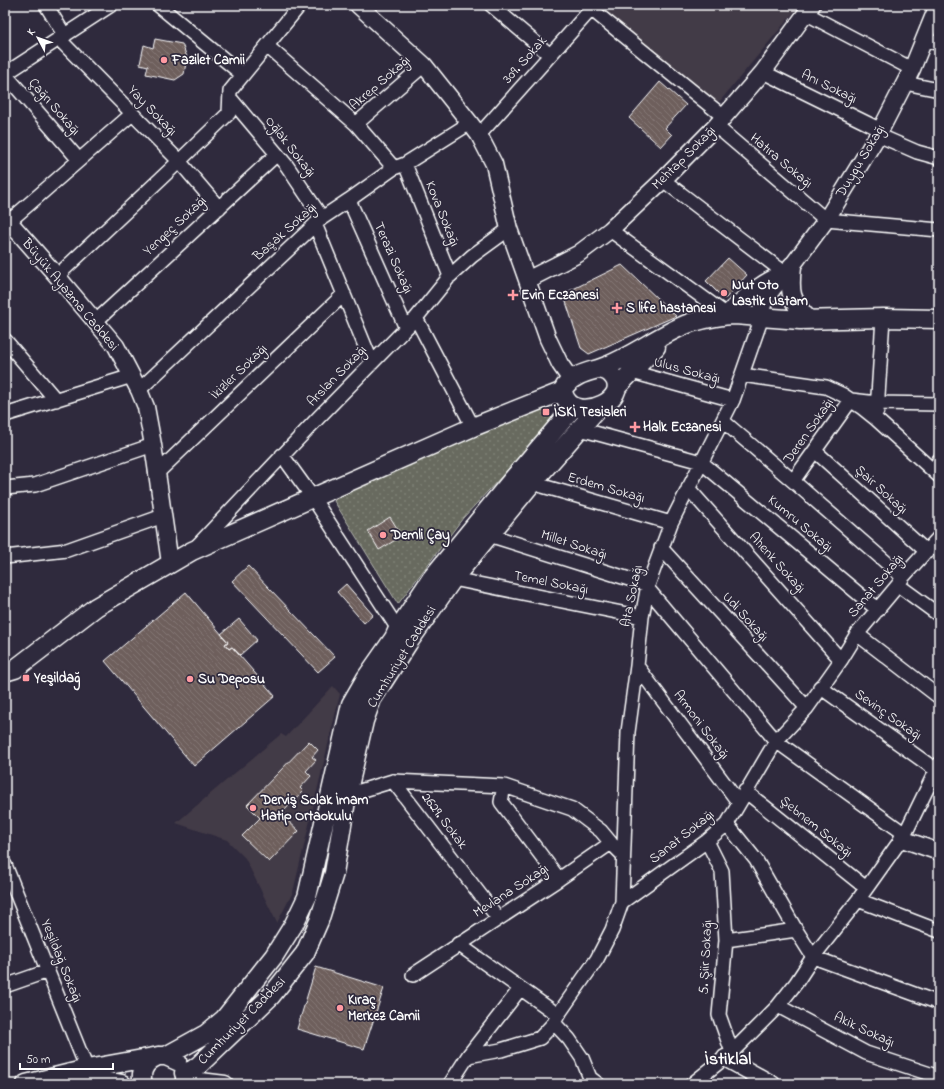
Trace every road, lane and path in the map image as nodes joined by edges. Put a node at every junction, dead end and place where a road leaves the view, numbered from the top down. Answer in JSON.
{"nodes":[{"id":1,"x":46,"y":5,"type":"edge"},
{"id":2,"x":158,"y":5,"type":"edge"},
{"id":3,"x":358,"y":5,"type":"edge"},
{"id":4,"x":492,"y":5,"type":"edge"},
{"id":5,"x":930,"y":5,"type":"edge"},
{"id":6,"x":938,"y":5,"type":"edge"},
{"id":7,"x":104,"y":7,"type":"edge"},
{"id":8,"x":293,"y":7,"type":"edge"},
{"id":9,"x":593,"y":7,"type":"edge"},
{"id":10,"x":808,"y":9,"type":"edge"},
{"id":11,"x":62,"y":38,"type":"junction"},
{"id":12,"x":931,"y":42,"type":"edge"},
{"id":13,"x":267,"y":46,"type":"junction"},
{"id":14,"x":550,"y":55,"type":"junction"},
{"id":15,"x":424,"y":66,"type":"junction"},
{"id":16,"x":763,"y":72,"type":"junction"},
{"id":17,"x":5,"y":74,"type":"edge"},
{"id":18,"x":243,"y":75,"type":"junction"},
{"id":19,"x":909,"y":76,"type":"junction"},
{"id":20,"x":939,"y":90,"type":"edge"},
{"id":21,"x":230,"y":98,"type":"junction"},
{"id":22,"x":132,"y":114,"type":"junction"},
{"id":23,"x":720,"y":122,"type":"junction"},
{"id":24,"x":356,"y":124,"type":"junction"},
{"id":25,"x":475,"y":129,"type":"junction"},
{"id":26,"x":880,"y":132,"type":"junction"},
{"id":27,"x":277,"y":154,"type":"junction"},
{"id":28,"x":939,"y":158,"type":"edge"},
{"id":29,"x":79,"y":160,"type":"junction"},
{"id":30,"x":179,"y":162,"type":"junction"},
{"id":31,"x":400,"y":166,"type":"junction"},
{"id":32,"x":664,"y":180,"type":"junction"},
{"id":33,"x":350,"y":200,"type":"junction"},
{"id":34,"x":219,"y":208,"type":"junction"},
{"id":35,"x":826,"y":220,"type":"junction"},
{"id":36,"x":6,"y":221,"type":"edge"},
{"id":37,"x":319,"y":221,"type":"junction"},
{"id":38,"x":509,"y":228,"type":"junction"},
{"id":39,"x":610,"y":230,"type":"junction"},
{"id":40,"x":939,"y":230,"type":"edge"},
{"id":41,"x":789,"y":270,"type":"junction"},
{"id":42,"x":57,"y":276,"type":"junction"},
{"id":43,"x":450,"y":276,"type":"junction"},
{"id":44,"x":528,"y":280,"type":"junction"},
{"id":45,"x":344,"y":294,"type":"junction"},
{"id":46,"x":727,"y":315,"type":"junction"},
{"id":47,"x":762,"y":317,"type":"junction"},
{"id":48,"x":416,"y":318,"type":"junction"},
{"id":49,"x":883,"y":318,"type":"junction"},
{"id":50,"x":939,"y":319,"type":"edge"},
{"id":51,"x":809,"y":320,"type":"junction"},
{"id":52,"x":95,"y":322,"type":"junction"},
{"id":53,"x":406,"y":328,"type":"junction"},
{"id":54,"x":674,"y":330,"type":"junction"},
{"id":55,"x":5,"y":340,"type":"edge"},
{"id":56,"x":372,"y":363,"type":"junction"},
{"id":57,"x":599,"y":369,"type":"junction"},
{"id":58,"x":632,"y":372,"type":"junction"},
{"id":59,"x":742,"y":375,"type":"junction"},
{"id":60,"x":136,"y":383,"type":"junction"},
{"id":61,"x":567,"y":386,"type":"junction"},
{"id":62,"x":617,"y":387,"type":"junction"},
{"id":63,"x":56,"y":400,"type":"junction"},
{"id":64,"x":733,"y":400,"type":"junction"},
{"id":65,"x":851,"y":400,"type":"junction"},
{"id":66,"x":877,"y":403,"type":"junction"},
{"id":67,"x":939,"y":404,"type":"edge"},
{"id":68,"x":574,"y":407,"type":"junction"},
{"id":69,"x":599,"y":407,"type":"junction"},
{"id":70,"x":5,"y":415,"type":"edge"},
{"id":71,"x":876,"y":419,"type":"junction"},
{"id":72,"x":723,"y":422,"type":"junction"},
{"id":73,"x":473,"y":427,"type":"junction"},
{"id":74,"x":580,"y":429,"type":"junction"},
{"id":75,"x":154,"y":445,"type":"junction"},
{"id":76,"x":814,"y":451,"type":"junction"},
{"id":77,"x":282,"y":455,"type":"junction"},
{"id":78,"x":939,"y":460,"type":"edge"},
{"id":79,"x":701,"y":462,"type":"junction"},
{"id":80,"x":158,"y":473,"type":"junction"},
{"id":81,"x":938,"y":475,"type":"edge"},
{"id":82,"x":793,"y":481,"type":"junction"},
{"id":83,"x":532,"y":483,"type":"junction"},
{"id":84,"x":5,"y":488,"type":"edge"},
{"id":85,"x":688,"y":488,"type":"junction"},
{"id":86,"x":313,"y":498,"type":"junction"},
{"id":87,"x":163,"y":516,"type":"junction"},
{"id":88,"x":671,"y":523,"type":"junction"},
{"id":89,"x":489,"y":535,"type":"junction"},
{"id":90,"x":939,"y":536,"type":"edge"},
{"id":91,"x":661,"y":548,"type":"junction"},
{"id":92,"x":192,"y":551,"type":"junction"},
{"id":93,"x":927,"y":552,"type":"junction"},
{"id":94,"x":5,"y":557,"type":"edge"},
{"id":95,"x":170,"y":563,"type":"junction"},
{"id":96,"x":453,"y":579,"type":"junction"},
{"id":97,"x":900,"y":581,"type":"junction"},
{"id":98,"x":648,"y":586,"type":"junction"},
{"id":99,"x":878,"y":610,"type":"junction"},
{"id":100,"x":939,"y":614,"type":"edge"},
{"id":101,"x":642,"y":617,"type":"junction"},
{"id":102,"x":398,"y":629,"type":"junction"},
{"id":103,"x":857,"y":634,"type":"junction"},
{"id":104,"x":841,"y":660,"type":"junction"},
{"id":105,"x":637,"y":666,"type":"junction"},
{"id":106,"x":5,"y":672,"type":"edge"},
{"id":107,"x":820,"y":687,"type":"junction"},
{"id":108,"x":939,"y":697,"type":"edge"},
{"id":109,"x":807,"y":708,"type":"junction"},
{"id":110,"x":776,"y":741,"type":"junction"},
{"id":111,"x":938,"y":767,"type":"edge"},
{"id":112,"x":393,"y":781,"type":"junction"},
{"id":113,"x":504,"y":786,"type":"junction"},
{"id":114,"x":934,"y":788,"type":"edge"},
{"id":115,"x":347,"y":795,"type":"junction"},
{"id":116,"x":742,"y":797,"type":"junction"},
{"id":117,"x":726,"y":824,"type":"junction"},
{"id":118,"x":903,"y":837,"type":"junction"},
{"id":119,"x":707,"y":841,"type":"junction"},
{"id":120,"x":611,"y":843,"type":"junction"},
{"id":121,"x":939,"y":852,"type":"edge"},
{"id":122,"x":623,"y":855,"type":"junction"},
{"id":123,"x":5,"y":864,"type":"edge"},
{"id":124,"x":559,"y":879,"type":"junction"},
{"id":125,"x":866,"y":888,"type":"junction"},
{"id":126,"x":858,"y":900,"type":"junction"},
{"id":127,"x":622,"y":902,"type":"junction"},
{"id":128,"x":498,"y":918,"type":"junction"},
{"id":129,"x":796,"y":930,"type":"junction"},
{"id":130,"x":939,"y":931,"type":"edge"},
{"id":131,"x":726,"y":940,"type":"junction"},
{"id":132,"x":458,"y":944,"type":"junction"},
{"id":133,"x":813,"y":957,"type":"junction"},
{"id":134,"x":48,"y":971,"type":"junction"},
{"id":135,"x":413,"y":975,"type":"dead end"},
{"id":136,"x":5,"y":986,"type":"edge"},
{"id":137,"x":520,"y":989,"type":"junction"},
{"id":138,"x":939,"y":1003,"type":"edge"},
{"id":139,"x":778,"y":1006,"type":"junction"},
{"id":140,"x":556,"y":1019,"type":"junction"},
{"id":141,"x":728,"y":1055,"type":"junction"},
{"id":142,"x":162,"y":1056,"type":"junction"},
{"id":143,"x":468,"y":1056,"type":"junction"},
{"id":144,"x":87,"y":1069,"type":"junction"},
{"id":145,"x":939,"y":1077,"type":"edge"},
{"id":146,"x":184,"y":1079,"type":"edge"},
{"id":147,"x":54,"y":1080,"type":"edge"},
{"id":148,"x":592,"y":1082,"type":"edge"},
{"id":149,"x":26,"y":1084,"type":"edge"},
{"id":150,"x":122,"y":1084,"type":"edge"},
{"id":151,"x":143,"y":1084,"type":"edge"},
{"id":152,"x":225,"y":1084,"type":"edge"},
{"id":153,"x":450,"y":1084,"type":"edge"},
{"id":154,"x":692,"y":1084,"type":"edge"},
{"id":155,"x":772,"y":1084,"type":"edge"}],
"edges":[{"from":1,"to":11,"type":"street","name":"Yay Sokağı"},
{"from":2,"to":18,"type":"street"},
{"from":3,"to":15,"type":"street"},
{"from":4,"to":14,"type":"street"},
{"from":5,"to":12,"type":"street"},
{"from":6,"to":12,"type":"street"},
{"from":7,"to":11,"type":"street"},
{"from":8,"to":13,"type":"street"},
{"from":9,"to":14,"type":"street","name":"309. Sokak"},
{"from":9,"to":23,"type":"street","name":"Hatıra Sokağı"},
{"from":10,"to":16,"type":"street","name":"Mehtap Sokağı"},
{"from":10,"to":19,"type":"street"},
{"from":11,"to":17,"type":"street"},
{"from":11,"to":22,"type":"street","name":"Yay Sokağı"},
{"from":12,"to":19,"type":"street","name":"Duygu Sokağı"},
{"from":13,"to":18,"type":"street"},
{"from":13,"to":24,"type":"street","name":"Kova Sokağı"},
{"from":14,"to":25,"type":"street","name":"309. Sokak"},
{"from":15,"to":24,"type":"street","name":"Akrep Sokağı"},
{"from":15,"to":25,"type":"street"},
{"from":16,"to":23,"type":"street","name":"Mehtap Sokağı"},
{"from":16,"to":26,"type":"street","name":"Anı Sokağı"},
{"from":17,"to":29,"type":"street","name":"Çağrı Sokağı"},
{"from":18,"to":21,"type":"street"},
{"from":19,"to":20,"type":"street"},
{"from":19,"to":26,"type":"street","name":"Duygu Sokağı"},
{"from":21,"to":27,"type":"street","name":"Oğlak Sokağı"},
{"from":21,"to":30,"type":"street"},
{"from":22,"to":29,"type":"street"},
{"from":22,"to":30,"type":"street","name":"Yay Sokağı"},
{"from":23,"to":32,"type":"street","name":"Mehtap Sokağı"},
{"from":23,"to":35,"type":"street","name":"Hatıra Sokağı"},
{"from":24,"to":31,"type":"street","name":"Kova Sokağı"},
{"from":25,"to":31,"type":"street","name":"Başak Sokağı"},
{"from":25,"to":38,"type":"street"},
{"from":26,"to":28,"type":"street","name":"Anı Sokağı"},
{"from":26,"to":35,"type":"street","name":"Duygu Sokağı"},
{"from":27,"to":34,"type":"street","name":"Yengeç Sokağı"},
{"from":27,"to":37,"type":"street","name":"Oğlak Sokağı"},
{"from":29,"to":36,"type":"street"},
{"from":30,"to":34,"type":"street","name":"Yay Sokağı"},
{"from":30,"to":42,"type":"street"},
{"from":31,"to":33,"type":"street","name":"Başak Sokağı"},
{"from":31,"to":43,"type":"street","name":"Kova Sokağı"},
{"from":32,"to":39,"type":"street","name":"Mehtap Sokağı"},
{"from":32,"to":41,"type":"street"},
{"from":33,"to":37,"type":"street","name":"Başak Sokağı"},
{"from":33,"to":53,"type":"street","name":"Terazi Sokağı"},
{"from":34,"to":52,"type":"street","name":"Yengeç Sokağı"},
{"from":35,"to":40,"type":"street"},
{"from":35,"to":41,"type":"street","name":"Duygu Sokağı"},
{"from":36,"to":42,"type":"street","name":"Büyük Ayazma Caddesi"},
{"from":37,"to":45,"type":"street","name":"Oğlak Sokağı"},
{"from":37,"to":60,"type":"street","name":"Başak Sokağı"},
{"from":38,"to":43,"type":"street","name":"Arslan Sokağı"},
{"from":38,"to":44,"type":"street"},
{"from":39,"to":44,"type":"street","name":"Mehtap Sokağı"},
{"from":39,"to":46,"type":"street"},
{"from":41,"to":46,"type":"main road"},
{"from":41,"to":47,"type":"street","name":"Duygu Sokağı"},
{"from":41,"to":51,"type":"main road"},
{"from":42,"to":52,"type":"street","name":"Büyük Ayazma Caddesi"},
{"from":43,"to":48,"type":"street","name":"Arslan Sokağı"},
{"from":44,"to":61,"type":"street"},
{"from":45,"to":56,"type":"street","name":"Oğlak Sokağı"},
{"from":45,"to":80,"type":"street","name":"İkizler Sokağı"},
{"from":46,"to":47,"type":"main road"},
{"from":46,"to":54,"type":"main road"},
{"from":47,"to":51,"type":"main road"},
{"from":47,"to":59,"type":"street","name":"Ata Sokağı"},
{"from":48,"to":53,"type":"street","name":"Arslan Sokağı"},
{"from":48,"to":73,"type":"street"},
{"from":49,"to":50,"type":"main road"},
{"from":49,"to":51,"type":"main road"},
{"from":49,"to":66,"type":"street"},
{"from":52,"to":60,"type":"street","name":"Büyük Ayazma Caddesi"},
{"from":53,"to":56,"type":"street","name":"Arslan Sokağı"},
{"from":54,"to":57,"type":"main road"},
{"from":54,"to":58,"type":"main road"},
{"from":55,"to":63,"type":"street"},
{"from":56,"to":77,"type":"street","name":"Arslan Sokağı"},
{"from":57,"to":61,"type":"main road"},
{"from":57,"to":62,"type":"main road"},
{"from":58,"to":62,"type":"main road"},
{"from":58,"to":64,"type":"street","name":"Ulus Sokağı"},
{"from":59,"to":64,"type":"street","name":"Ata Sokağı"},
{"from":59,"to":65,"type":"street"},
{"from":60,"to":63,"type":"street"},
{"from":60,"to":75,"type":"street","name":"Büyük Ayazma Caddesi"},
{"from":61,"to":68,"type":"main road"},
{"from":61,"to":73,"type":"main road"},
{"from":62,"to":69,"type":"main road"},
{"from":63,"to":70,"type":"street"},
{"from":64,"to":72,"type":"street","name":"Ata Sokağı"},
{"from":65,"to":66,"type":"street"},
{"from":65,"to":71,"type":"street"},
{"from":65,"to":76,"type":"street","name":"Deren Sokağı"},
{"from":66,"to":67,"type":"street"},
{"from":66,"to":71,"type":"street"},
{"from":68,"to":69,"type":"main road"},
{"from":68,"to":102,"type":"main road","name":"Cumhuriyet Caddesi"},
{"from":69,"to":74,"type":"main road","name":"Cumhuriyet Caddesi"},
{"from":71,"to":81,"type":"street"},
{"from":72,"to":79,"type":"street","name":"Ata Sokağı"},
{"from":72,"to":82,"type":"street"},
{"from":73,"to":86,"type":"main road"},
{"from":74,"to":79,"type":"street"},
{"from":74,"to":83,"type":"main road","name":"Cumhuriyet Caddesi"},
{"from":75,"to":80,"type":"street","name":"Büyük Ayazma Caddesi"},
{"from":75,"to":84,"type":"street"},
{"from":76,"to":82,"type":"street","name":"Deren Sokağı"},
{"from":76,"to":93,"type":"street","name":"Şair Sokağı"},
{"from":77,"to":86,"type":"street"},
{"from":77,"to":92,"type":"street","name":"Arslan Sokağı"},
{"from":78,"to":81,"type":"street"},
{"from":79,"to":85,"type":"street","name":"Ata Sokağı"},
{"from":79,"to":99,"type":"street","name":"Kumru Sokağı"},
{"from":80,"to":87,"type":"street","name":"Büyük Ayazma Caddesi"},
{"from":82,"to":97,"type":"street"},
{"from":83,"to":88,"type":"street","name":"Erdem Sokağı"},
{"from":83,"to":89,"type":"main road","name":"Cumhuriyet Caddesi"},
{"from":85,"to":88,"type":"street","name":"Ata Sokağı"},
{"from":85,"to":104,"type":"street","name":"Ahenk Sokağı"},
{"from":86,"to":92,"type":"main road"},
{"from":86,"to":102,"type":"street"},
{"from":87,"to":94,"type":"street"},
{"from":87,"to":95,"type":"street","name":"Büyük Ayazma Caddesi"},
{"from":88,"to":91,"type":"street","name":"Ata Sokağı"},
{"from":89,"to":96,"type":"main road","name":"Cumhuriyet Caddesi"},
{"from":89,"to":98,"type":"street","name":"Millet Sokağı"},
{"from":90,"to":93,"type":"street","name":"Sanat Sokağı"},
{"from":91,"to":98,"type":"street","name":"Ata Sokağı"},
{"from":91,"to":109,"type":"street","name":"Udi Sokağı"},
{"from":92,"to":95,"type":"main road"},
{"from":93,"to":97,"type":"street","name":"Sanat Sokağı"},
{"from":95,"to":106,"type":"main road"},
{"from":96,"to":101,"type":"street","name":"Temel Sokağı"},
{"from":96,"to":115,"type":"main road","name":"Cumhuriyet Caddesi"},
{"from":97,"to":99,"type":"street","name":"Sanat Sokağı"},
{"from":97,"to":100,"type":"street"},
{"from":98,"to":101,"type":"street","name":"Ata Sokağı"},
{"from":98,"to":110,"type":"street"},
{"from":99,"to":103,"type":"street","name":"Sanat Sokağı"},
{"from":101,"to":105,"type":"street","name":"Ata Sokağı"},
{"from":102,"to":142,"type":"main road","name":"Cumhuriyet Caddesi"},
{"from":103,"to":104,"type":"street","name":"Sanat Sokağı"},
{"from":103,"to":108,"type":"street"},
{"from":104,"to":107,"type":"street","name":"Sanat Sokağı"},
{"from":105,"to":116,"type":"street","name":"Armoni Sokağı"},
{"from":105,"to":122,"type":"street","name":"Ata Sokağı"},
{"from":107,"to":109,"type":"street","name":"Sanat Sokağı"},
{"from":107,"to":111,"type":"street","name":"Sevinç Sokağı"},
{"from":109,"to":110,"type":"street","name":"Sanat Sokağı"},
{"from":110,"to":116,"type":"street","name":"Sanat Sokağı"},
{"from":110,"to":118,"type":"street"},
{"from":111,"to":114,"type":"street"},
{"from":112,"to":113,"type":"street"},
{"from":112,"to":115,"type":"street"},
{"from":112,"to":128,"type":"street","name":"2629. Sokak"},
{"from":113,"to":120,"type":"street"},
{"from":113,"to":124,"type":"street"},
{"from":114,"to":118,"type":"street"},
{"from":115,"to":146,"type":"main road","name":"Cumhuriyet Caddesi"},
{"from":116,"to":117,"type":"street","name":"Sanat Sokağı"},
{"from":116,"to":125,"type":"street","name":"Şebnem Sokağı"},
{"from":117,"to":119,"type":"street","name":"Sanat Sokağı"},
{"from":117,"to":129,"type":"street"},
{"from":118,"to":121,"type":"street"},
{"from":118,"to":125,"type":"street"},
{"from":119,"to":127,"type":"street","name":"Sanat Sokağı"},
{"from":119,"to":131,"type":"street","name":"5. Şiir Sokağı"},
{"from":120,"to":122,"type":"street"},
{"from":120,"to":124,"type":"street","name":"Mevlana Sokağı"},
{"from":122,"to":127,"type":"street","name":"Ata Sokağı"},
{"from":123,"to":134,"type":"street","name":"Yeşildağ Sokağı"},
{"from":124,"to":128,"type":"street","name":"Mevlana Sokağı"},
{"from":125,"to":126,"type":"street"},
{"from":126,"to":130,"type":"street"},
{"from":126,"to":133,"type":"street"},
{"from":127,"to":140,"type":"street"},
{"from":128,"to":132,"type":"street","name":"Mevlana Sokağı"},
{"from":129,"to":131,"type":"street"},
{"from":129,"to":133,"type":"street"},
{"from":131,"to":141,"type":"street","name":"5. Şiir Sokağı"},
{"from":132,"to":135,"type":"street","name":"Mevlana Sokağı"},
{"from":132,"to":137,"type":"street"},
{"from":133,"to":138,"type":"street"},
{"from":133,"to":139,"type":"street"},
{"from":134,"to":136,"type":"street"},
{"from":134,"to":144,"type":"street","name":"Yeşildağ Sokağı"},
{"from":137,"to":140,"type":"street"},
{"from":137,"to":143,"type":"street"},
{"from":139,"to":141,"type":"street"},
{"from":139,"to":145,"type":"street","name":"Akik Sokağı"},
{"from":140,"to":143,"type":"street"},
{"from":140,"to":148,"type":"street"},
{"from":141,"to":154,"type":"street"},
{"from":141,"to":155,"type":"street"},
{"from":142,"to":144,"type":"main road"},
{"from":142,"to":146,"type":"main road"},
{"from":142,"to":151,"type":"main road"},
{"from":143,"to":153,"type":"street"},
{"from":144,"to":147,"type":"main road"},
{"from":146,"to":152,"type":"street"},
{"from":147,"to":149,"type":"main road"},
{"from":147,"to":150,"type":"main road"}]}
